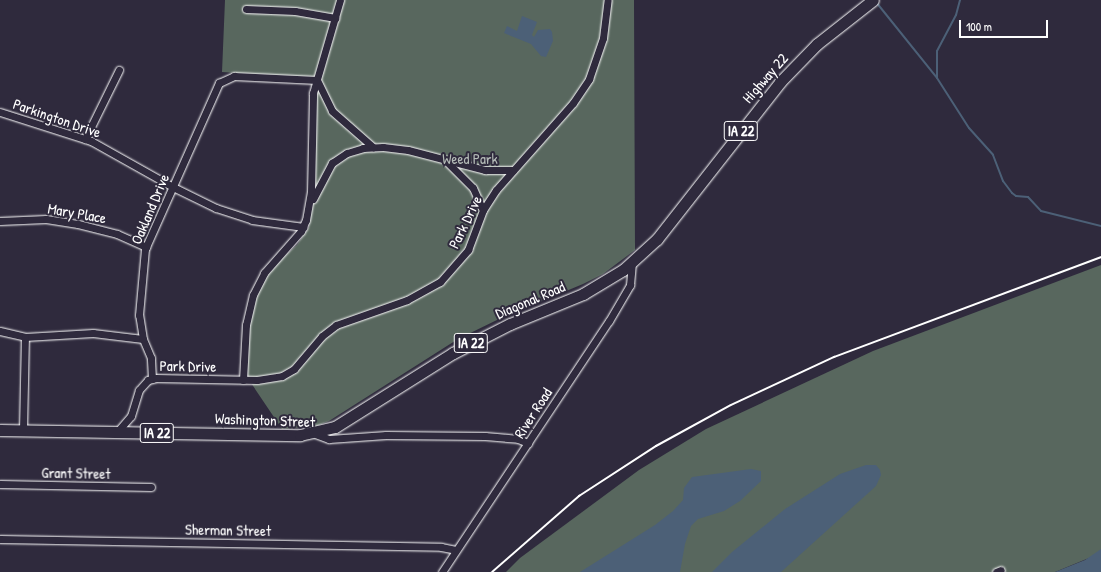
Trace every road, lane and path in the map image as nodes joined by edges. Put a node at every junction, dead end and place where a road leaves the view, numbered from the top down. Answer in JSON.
{"nodes":[{"id":1,"x":340,"y":0,"type":"edge"},
{"id":2,"x":608,"y":0,"type":"edge"},
{"id":3,"x":873,"y":0,"type":"edge"},
{"id":4,"x":246,"y":9,"type":"dead end"},
{"id":5,"x":335,"y":18,"type":"junction"},
{"id":6,"x":119,"y":70,"type":"dead end"},
{"id":7,"x":316,"y":80,"type":"junction"},
{"id":8,"x":326,"y":104,"type":"junction"},
{"id":9,"x":312,"y":108,"type":"junction"},
{"id":10,"x":0,"y":112,"type":"edge"},
{"id":11,"x":85,"y":139,"type":"junction"},
{"id":12,"x":373,"y":147,"type":"junction"},
{"id":13,"x":445,"y":160,"type":"junction"},
{"id":14,"x":513,"y":170,"type":"junction"},
{"id":15,"x":173,"y":187,"type":"junction"},
{"id":16,"x":310,"y":205,"type":"junction"},
{"id":17,"x":483,"y":210,"type":"junction"},
{"id":18,"x":0,"y":221,"type":"edge"},
{"id":19,"x":304,"y":226,"type":"junction"},
{"id":20,"x":146,"y":247,"type":"junction"},
{"id":21,"x":632,"y":263,"type":"junction"},
{"id":22,"x":0,"y":331,"type":"edge"},
{"id":23,"x":25,"y":337,"type":"junction"},
{"id":24,"x":143,"y":339,"type":"junction"},
{"id":25,"x":152,"y":379,"type":"junction"},
{"id":26,"x":242,"y":380,"type":"junction"},
{"id":27,"x":0,"y":430,"type":"edge"},
{"id":28,"x":23,"y":430,"type":"junction"},
{"id":29,"x":117,"y":432,"type":"junction"},
{"id":30,"x":315,"y":434,"type":"junction"},
{"id":31,"x":528,"y":444,"type":"junction"},
{"id":32,"x":0,"y":484,"type":"edge"},
{"id":33,"x":151,"y":487,"type":"dead end"},
{"id":34,"x":0,"y":539,"type":"edge"},
{"id":35,"x":456,"y":550,"type":"junction"},
{"id":36,"x":442,"y":572,"type":"edge"}],
"edges":[{"from":1,"to":5,"type":"street"},
{"from":2,"to":14,"type":"street","name":"Park Drive"},
{"from":3,"to":21,"type":"main road","name":"Highway 22","number":"IA 22"},
{"from":4,"to":5,"type":"street"},
{"from":5,"to":7,"type":"street"},
{"from":6,"to":11,"type":"street"},
{"from":7,"to":8,"type":"street"},
{"from":7,"to":9,"type":"street"},
{"from":7,"to":15,"type":"street","name":"Oakland Drive"},
{"from":8,"to":9,"type":"street"},
{"from":8,"to":12,"type":"street"},
{"from":9,"to":16,"type":"street"},
{"from":10,"to":11,"type":"street","name":"Parkington Drive"},
{"from":11,"to":15,"type":"street","name":"Parkington Drive"},
{"from":12,"to":13,"type":"street"},
{"from":12,"to":16,"type":"street"},
{"from":13,"to":14,"type":"street"},
{"from":13,"to":17,"type":"street"},
{"from":14,"to":17,"type":"street","name":"Park Drive"},
{"from":15,"to":19,"type":"street","name":"Parkington Drive"},
{"from":15,"to":20,"type":"street","name":"Oakland Drive"},
{"from":16,"to":19,"type":"street"},
{"from":17,"to":26,"type":"street","name":"Park Drive"},
{"from":18,"to":20,"type":"street","name":"Mary Place"},
{"from":19,"to":26,"type":"street"},
{"from":20,"to":24,"type":"street","name":"Oakland Drive"},
{"from":21,"to":30,"type":"main road","name":"Diagonal Road","number":"IA 22"},
{"from":21,"to":31,"type":"street","name":"River Road"},
{"from":22,"to":23,"type":"street"},
{"from":23,"to":24,"type":"street"},
{"from":23,"to":28,"type":"street"},
{"from":24,"to":25,"type":"street","name":"Oakland Drive"},
{"from":25,"to":26,"type":"street","name":"Park Drive"},
{"from":25,"to":29,"type":"street","name":"Park Drive"},
{"from":27,"to":28,"type":"main road","name":"Washington Street","number":"IA 22"},
{"from":28,"to":29,"type":"main road","name":"Washington Street","number":"IA 22"},
{"from":29,"to":30,"type":"main road","name":"Washington Street","number":"IA 22"},
{"from":30,"to":31,"type":"street","name":"Washington Street"},
{"from":31,"to":35,"type":"street","name":"River Road"},
{"from":32,"to":33,"type":"street","name":"Grant Street"},
{"from":34,"to":35,"type":"street","name":"Sherman Street"},
{"from":35,"to":36,"type":"street","name":"River Road"}]}
